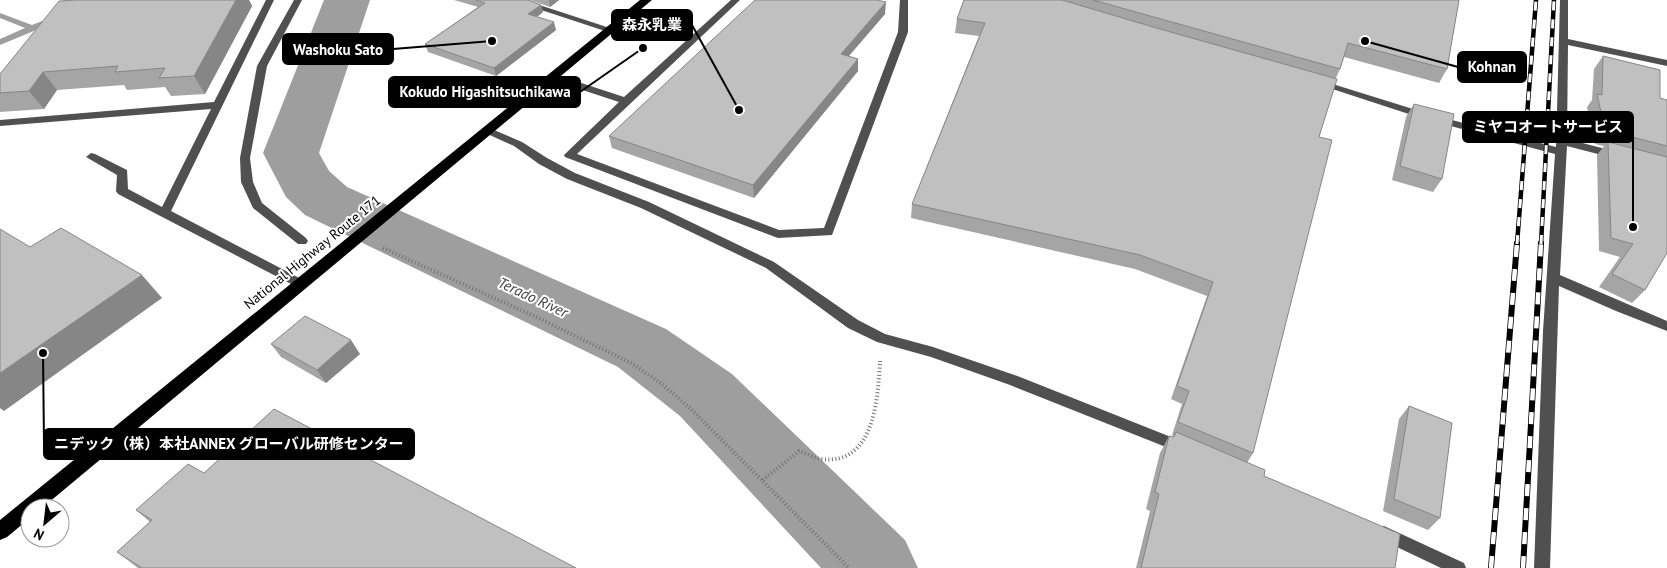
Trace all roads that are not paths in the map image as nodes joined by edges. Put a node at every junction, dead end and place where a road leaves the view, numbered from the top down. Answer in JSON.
{"nodes":[{"id":1,"x":270,"y":0,"type":"edge"},
{"id":2,"x":298,"y":0,"type":"edge"},
{"id":3,"x":515,"y":0,"type":"edge"},
{"id":4,"x":647,"y":0,"type":"edge"},
{"id":5,"x":736,"y":0,"type":"edge"},
{"id":6,"x":904,"y":0,"type":"edge"},
{"id":7,"x":1564,"y":0,"type":"edge"},
{"id":8,"x":611,"y":30,"type":"junction"},
{"id":9,"x":1562,"y":41,"type":"junction"},
{"id":10,"x":1667,"y":63,"type":"edge"},
{"id":11,"x":553,"y":77,"type":"junction"},
{"id":12,"x":1310,"y":81,"type":"edge"},
{"id":13,"x":626,"y":101,"type":"junction"},
{"id":14,"x":219,"y":105,"type":"junction"},
{"id":15,"x":0,"y":123,"type":"edge"},
{"id":16,"x":487,"y":130,"type":"junction"},
{"id":17,"x":1561,"y":147,"type":"junction"},
{"id":18,"x":91,"y":157,"type":"dead end"},
{"id":19,"x":1629,"y":158,"type":"edge"},
{"id":20,"x":165,"y":212,"type":"junction"},
{"id":21,"x":302,"y":241,"type":"dead end"},
{"id":22,"x":1554,"y":278,"type":"junction"},
{"id":23,"x":301,"y":284,"type":"junction"},
{"id":24,"x":1667,"y":326,"type":"edge"},
{"id":25,"x":1194,"y":453,"type":"edge"},
{"id":26,"x":1369,"y":526,"type":"edge"},
{"id":27,"x":0,"y":531,"type":"edge"},
{"id":28,"x":1458,"y":568,"type":"edge"},
{"id":29,"x":1542,"y":568,"type":"edge"}],
"edges":[{"from":1,"to":14,"type":"street"},
{"from":2,"to":21,"type":"street"},
{"from":3,"to":8,"type":"street"},
{"from":4,"to":8,"type":"highway","name":"National Highway Route 171"},
{"from":5,"to":13,"type":"street"},
{"from":6,"to":13,"type":"street"},
{"from":7,"to":9,"type":"street"},
{"from":8,"to":11,"type":"highway","name":"National Highway Route 171"},
{"from":9,"to":10,"type":"street"},
{"from":9,"to":17,"type":"street"},
{"from":11,"to":13,"type":"street"},
{"from":11,"to":16,"type":"highway","name":"National Highway Route 171"},
{"from":12,"to":17,"type":"street"},
{"from":14,"to":15,"type":"street"},
{"from":14,"to":20,"type":"street"},
{"from":16,"to":23,"type":"highway","name":"National Highway Route 171"},
{"from":16,"to":25,"type":"street"},
{"from":17,"to":19,"type":"street"},
{"from":17,"to":22,"type":"street"},
{"from":18,"to":20,"type":"street"},
{"from":20,"to":23,"type":"street"},
{"from":22,"to":24,"type":"street"},
{"from":22,"to":29,"type":"street"},
{"from":23,"to":27,"type":"highway","name":"National Highway Route 171"},
{"from":26,"to":28,"type":"street"}]}
